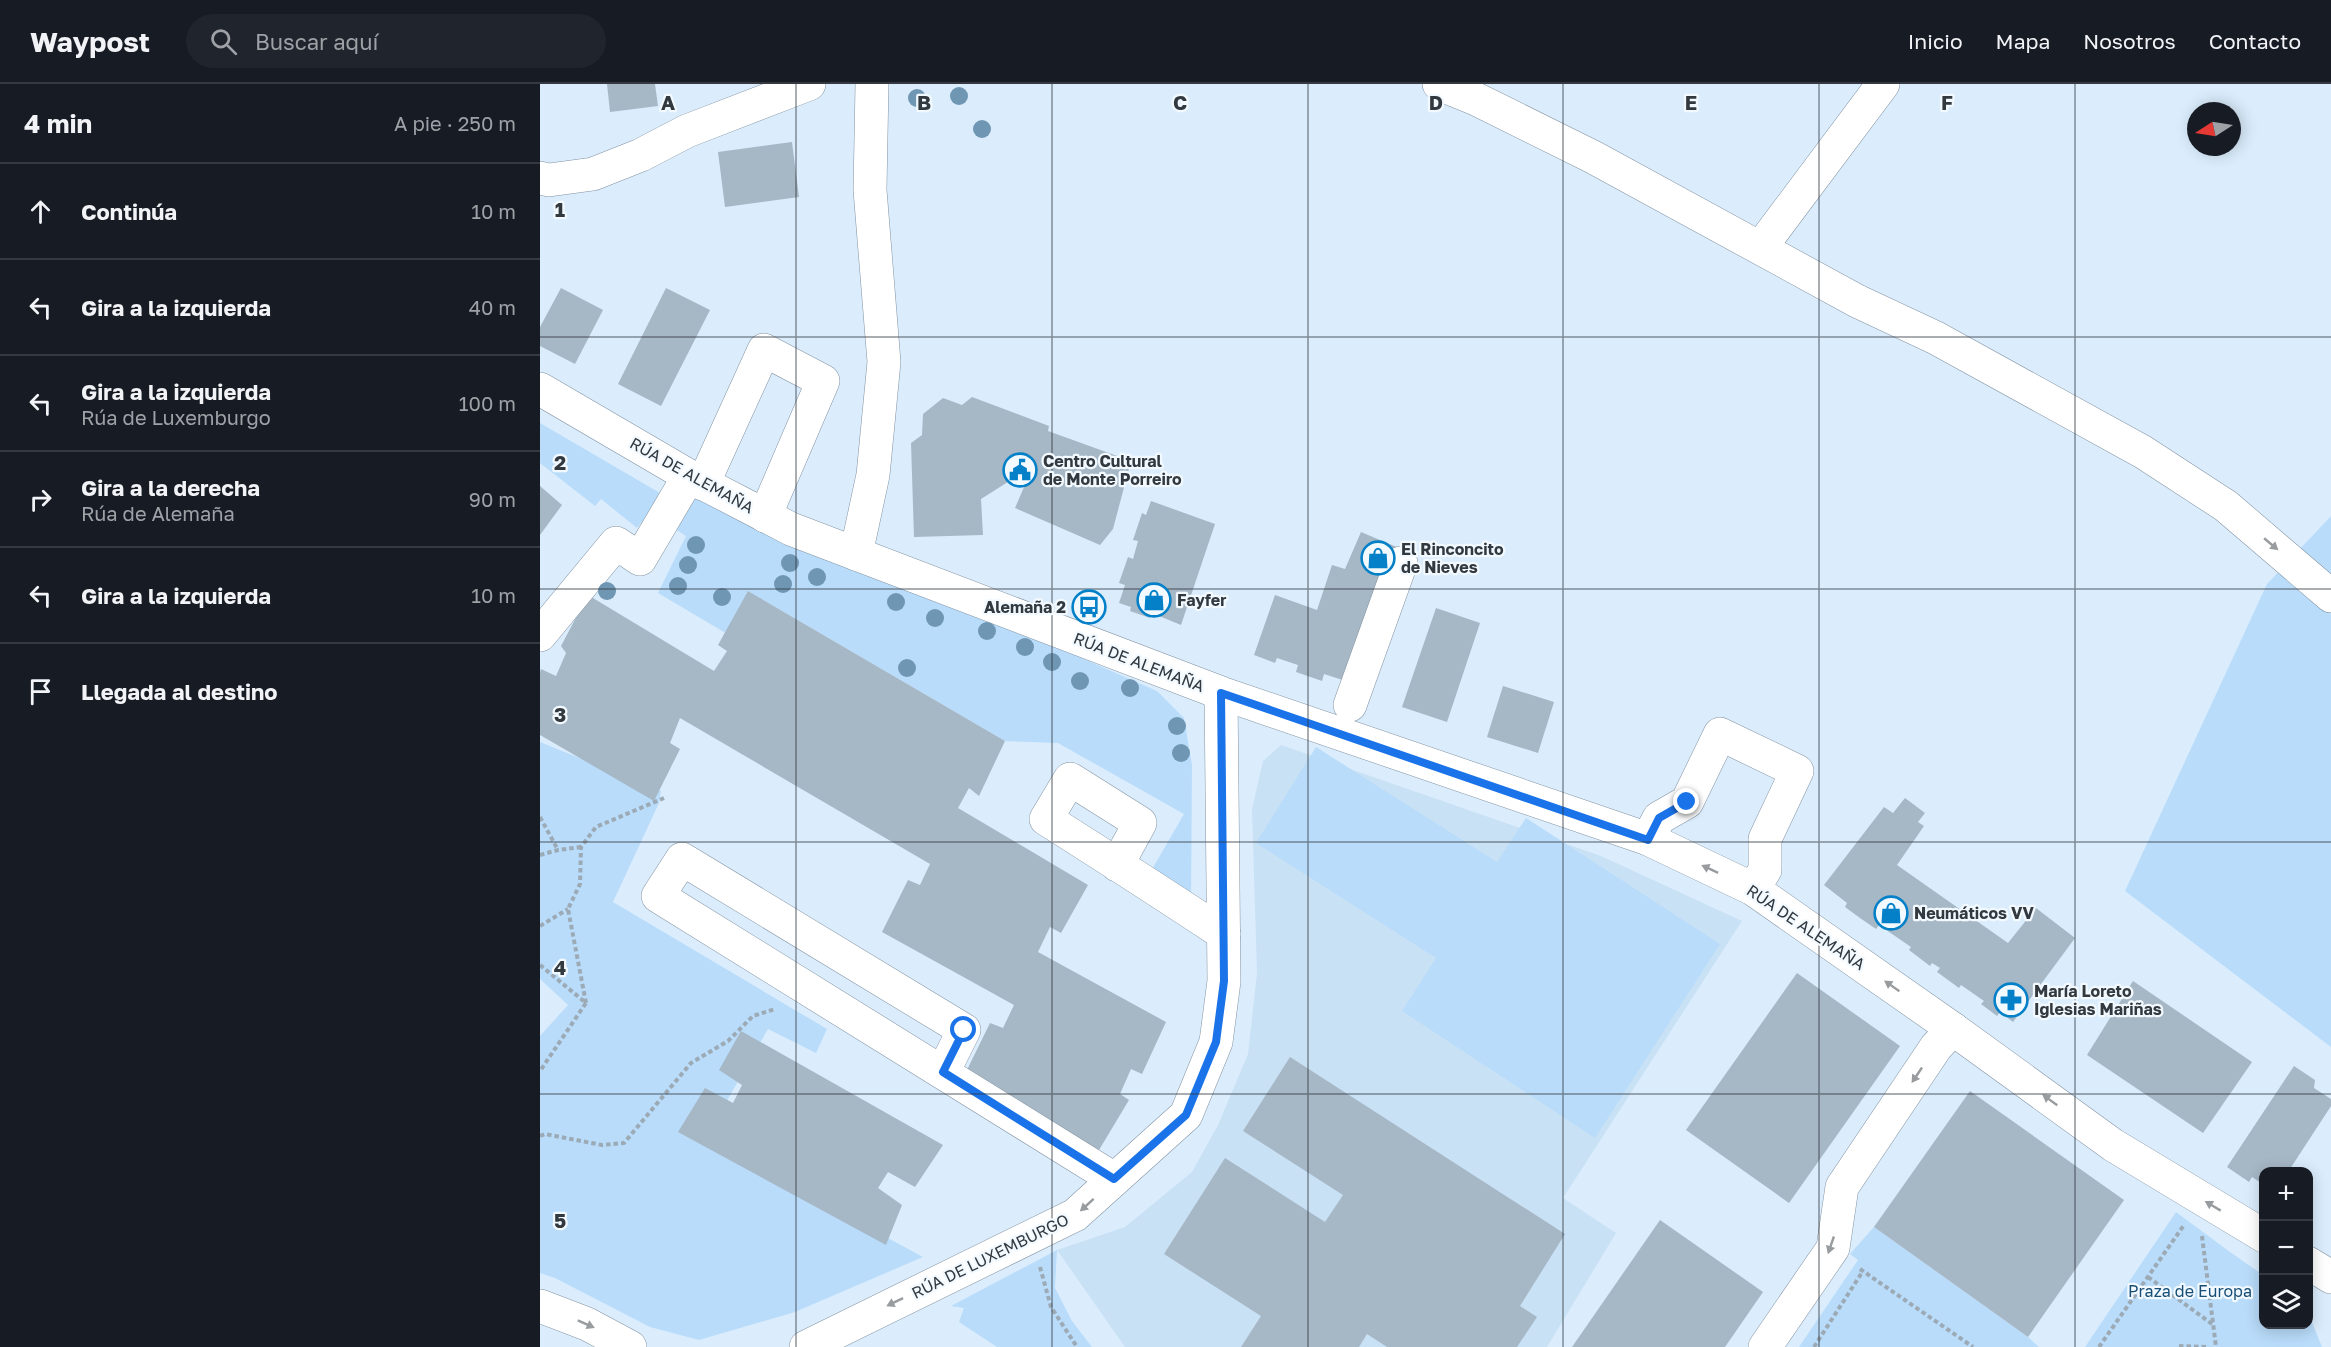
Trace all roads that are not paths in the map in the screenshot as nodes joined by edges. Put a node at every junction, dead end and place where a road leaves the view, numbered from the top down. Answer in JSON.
{"nodes":[{"id":1,"x":809,"y":84,"type":"edge"},
{"id":2,"x":872,"y":84,"type":"edge"},
{"id":3,"x":1439,"y":84,"type":"edge"},
{"id":4,"x":1883,"y":84,"type":"edge"},
{"id":5,"x":540,"y":178,"type":"edge"},
{"id":6,"x":1761,"y":247,"type":"junction"},
{"id":7,"x":540,"y":389,"type":"edge"},
{"id":8,"x":696,"y":480,"type":"junction"},
{"id":9,"x":765,"y":516,"type":"junction"},
{"id":10,"x":856,"y":554,"type":"junction"},
{"id":11,"x":1401,"y":563,"type":"dead end"},
{"id":12,"x":2331,"y":596,"type":"edge"},
{"id":13,"x":540,"y":635,"type":"edge"},
{"id":14,"x":1221,"y":693,"type":"junction"},
{"id":15,"x":1350,"y":705,"type":"dead end"},
{"id":16,"x":1648,"y":840,"type":"junction"},
{"id":17,"x":1117,"y":865,"type":"dead end"},
{"id":18,"x":1754,"y":890,"type":"junction"},
{"id":19,"x":1224,"y":934,"type":"junction"},
{"id":20,"x":1953,"y":1029,"type":"junction"},
{"id":21,"x":943,"y":1072,"type":"junction"},
{"id":22,"x":1114,"y":1179,"type":"junction"},
{"id":23,"x":2259,"y":1233,"type":"edge"},
{"id":24,"x":2313,"y":1266,"type":"edge"},
{"id":25,"x":2331,"y":1276,"type":"edge"},
{"id":26,"x":540,"y":1306,"type":"edge"},
{"id":27,"x":630,"y":1347,"type":"edge"},
{"id":28,"x":806,"y":1347,"type":"edge"},
{"id":29,"x":1765,"y":1347,"type":"edge"}],
"edges":[{"from":1,"to":5,"type":"street"},
{"from":2,"to":10,"type":"street"},
{"from":3,"to":6,"type":"street"},
{"from":4,"to":6,"type":"street"},
{"from":6,"to":12,"type":"street","one_way":true},
{"from":7,"to":8,"type":"street","name":"RÚA DE ALEMAÑA"},
{"from":8,"to":9,"type":"street","name":"RÚA DE ALEMAÑA"},
{"from":8,"to":9,"type":"street"},
{"from":8,"to":13,"type":"street"},
{"from":9,"to":10,"type":"street","name":"RÚA DE ALEMAÑA"},
{"from":10,"to":14,"type":"street","name":"RÚA DE ALEMAÑA"},
{"from":11,"to":15,"type":"street"},
{"from":14,"to":16,"type":"street","name":"RÚA DE ALEMAÑA"},
{"from":14,"to":19,"type":"street","name":"RÚA DE LUXEMBURGO"},
{"from":18,"to":16,"type":"street","name":"RÚA DE ALEMAÑA","one_way":true},
{"from":16,"to":18,"type":"street"},
{"from":17,"to":19,"type":"street"},
{"from":20,"to":18,"type":"street","name":"RÚA DE ALEMAÑA","one_way":true},
{"from":19,"to":22,"type":"street","name":"RÚA DE LUXEMBURGO"},
{"from":23,"to":20,"type":"street","name":"RÚA DE ALEMAÑA","one_way":true},
{"from":20,"to":29,"type":"street","one_way":true},
{"from":21,"to":21,"type":"street"},
{"from":21,"to":22,"type":"street"},
{"from":22,"to":28,"type":"street","name":"RÚA DE LUXEMBURGO","one_way":true},
{"from":24,"to":25,"type":"street"},
{"from":26,"to":27,"type":"street","one_way":true}]}
